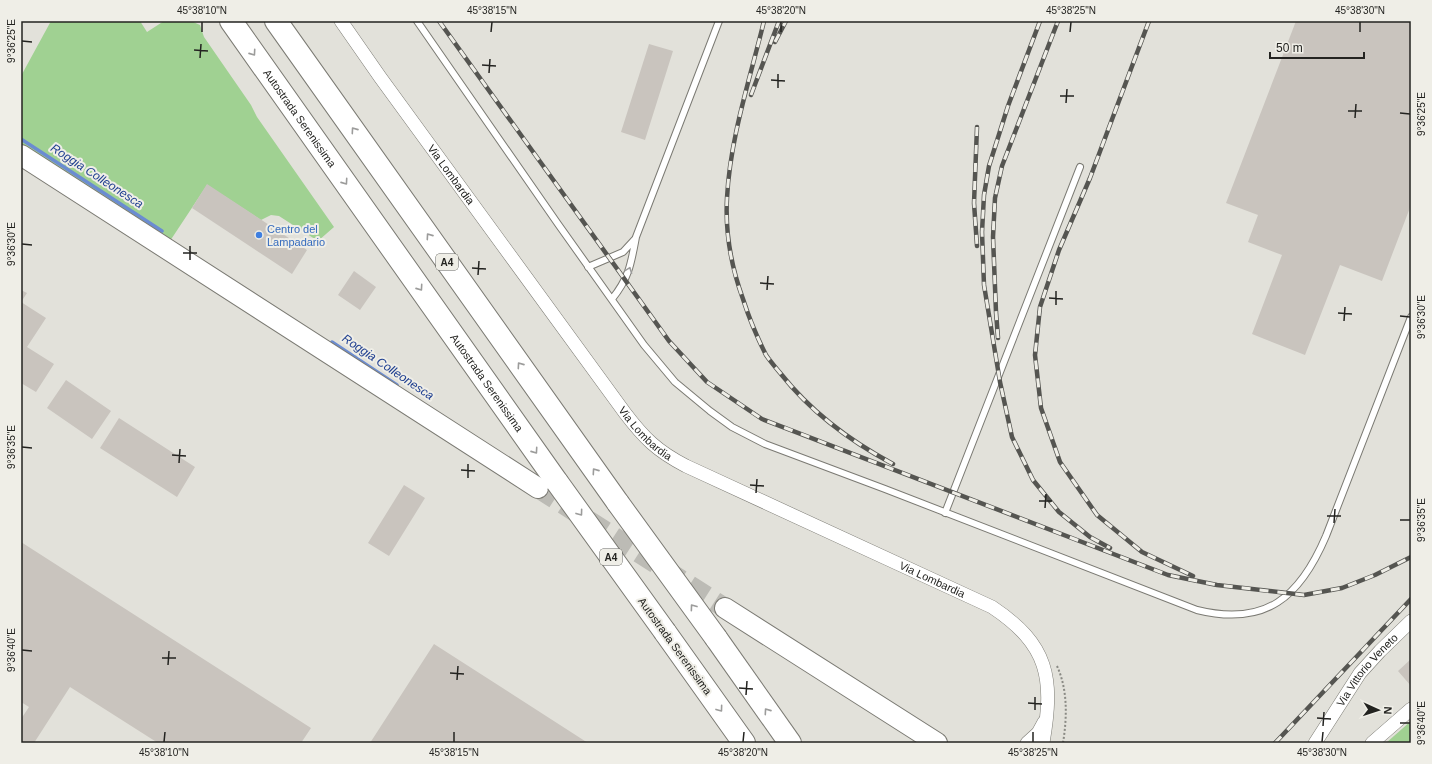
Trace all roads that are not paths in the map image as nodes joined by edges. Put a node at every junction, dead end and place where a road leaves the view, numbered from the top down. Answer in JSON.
{"nodes":[{"id":1,"x":231,"y":21,"type":"edge"},
{"id":2,"x":276,"y":21,"type":"edge"},
{"id":3,"x":341,"y":21,"type":"edge"},
{"id":4,"x":417,"y":21,"type":"edge"},
{"id":5,"x":719,"y":21,"type":"edge"},
{"id":6,"x":21,"y":155,"type":"edge"},
{"id":7,"x":1080,"y":168,"type":"dead end"},
{"id":8,"x":636,"y":237,"type":"junction"},
{"id":9,"x":588,"y":267,"type":"junction"},
{"id":10,"x":612,"y":299,"type":"junction"},
{"id":11,"x":1411,"y":317,"type":"edge"},
{"id":12,"x":547,"y":485,"type":"junction"},
{"id":13,"x":945,"y":513,"type":"junction"},
{"id":14,"x":725,"y":608,"type":"tunnel mouth"},
{"id":15,"x":1411,"y":621,"type":"edge"},
{"id":16,"x":1047,"y":708,"type":"junction"},
{"id":17,"x":1411,"y":709,"type":"edge"},
{"id":18,"x":744,"y":743,"type":"edge"},
{"id":19,"x":790,"y":743,"type":"edge"},
{"id":20,"x":937,"y":743,"type":"edge"},
{"id":21,"x":1027,"y":743,"type":"edge"},
{"id":22,"x":1043,"y":743,"type":"edge"},
{"id":23,"x":1315,"y":743,"type":"edge"},
{"id":24,"x":1372,"y":743,"type":"edge"}],
"edges":[{"from":1,"to":12,"type":"highway","name":"Autostrada Serenissima","number":"A4","one_way":true},
{"from":19,"to":2,"type":"highway","number":"A4","one_way":true,"bridge":true},
{"from":3,"to":16,"type":"street","name":"Via Lombardia"},
{"from":4,"to":9,"type":"lane"},
{"from":5,"to":8,"type":"lane"},
{"from":6,"to":12,"type":"main road"},
{"from":7,"to":13,"type":"lane"},
{"from":8,"to":9,"type":"lane"},
{"from":10,"to":8,"type":"lane","one_way":true},
{"from":9,"to":10,"type":"lane"},
{"from":10,"to":13,"type":"lane"},
{"from":11,"to":13,"type":"lane"},
{"from":12,"to":18,"type":"highway","name":"Autostrada Serenissima","number":"A4","one_way":true,"bridge":true},
{"from":14,"to":20,"type":"main road"},
{"from":15,"to":23,"type":"street","name":"Via Vittorio Veneto"},
{"from":16,"to":21,"type":"street","name":"Via Lombardia"},
{"from":16,"to":22,"type":"street","name":"Via Lombardia"},
{"from":17,"to":24,"type":"street"}]}
